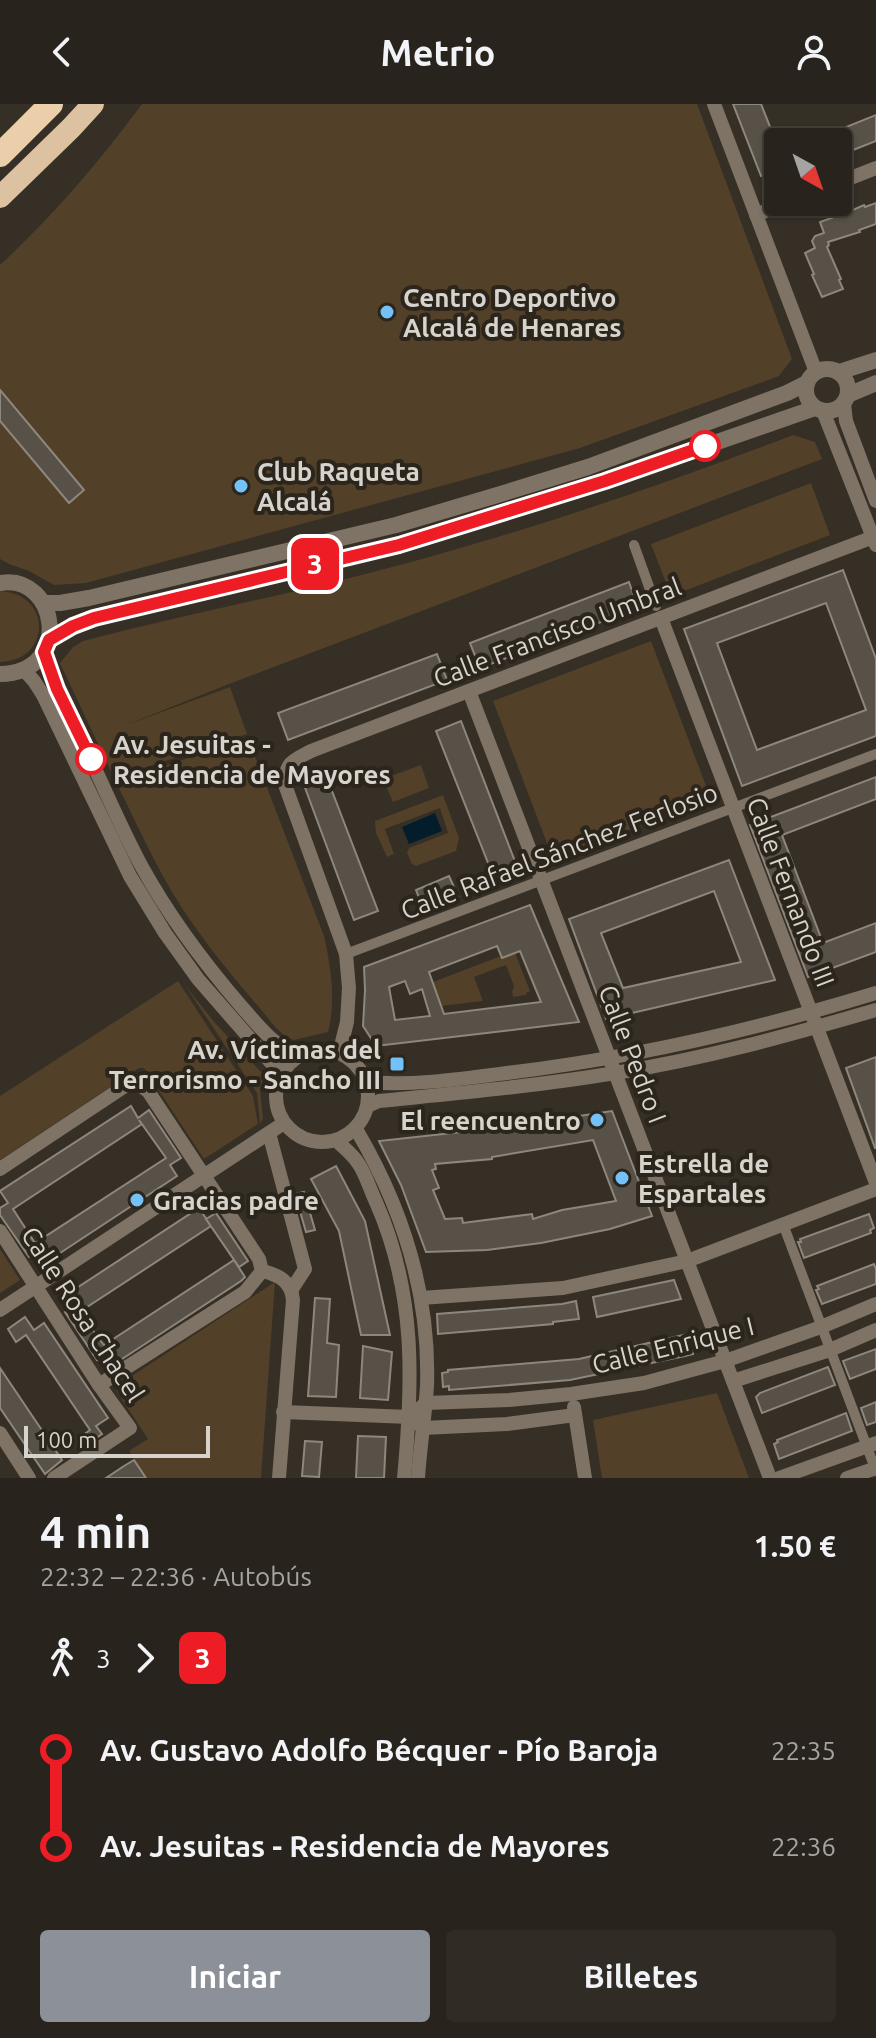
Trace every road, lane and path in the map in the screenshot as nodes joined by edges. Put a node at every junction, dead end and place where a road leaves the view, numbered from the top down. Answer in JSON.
{"nodes":[{"id":1,"x":51,"y":104,"type":"edge"},
{"id":2,"x":93,"y":104,"type":"edge"},
{"id":3,"x":714,"y":104,"type":"edge"},
{"id":4,"x":0,"y":155,"type":"edge"},
{"id":5,"x":876,"y":168,"type":"edge"},
{"id":6,"x":852,"y":177,"type":"edge"},
{"id":7,"x":0,"y":197,"type":"edge"},
{"id":8,"x":764,"y":212,"type":"edge"},
{"id":9,"x":756,"y":215,"type":"junction"},
{"id":10,"x":876,"y":360,"type":"edge"},
{"id":11,"x":839,"y":372,"type":"junction"},
{"id":12,"x":812,"y":378,"type":"junction"},
{"id":13,"x":876,"y":383,"type":"edge"},
{"id":14,"x":846,"y":400,"type":"junction"},
{"id":15,"x":819,"y":410,"type":"junction"},
{"id":16,"x":876,"y":501,"type":"edge"},
{"id":17,"x":875,"y":540,"type":"edge"},
{"id":18,"x":634,"y":545,"type":"dead end"},
{"id":19,"x":2,"y":581,"type":"edge"},
{"id":20,"x":43,"y":603,"type":"junction"},
{"id":21,"x":659,"y":612,"type":"junction"},
{"id":22,"x":47,"y":646,"type":"junction"},
{"id":23,"x":24,"y":670,"type":"junction"},
{"id":24,"x":0,"y":674,"type":"edge"},
{"id":25,"x":469,"y":691,"type":"junction"},
{"id":26,"x":876,"y":754,"type":"edge"},
{"id":27,"x":733,"y":809,"type":"junction"},
{"id":28,"x":542,"y":882,"type":"junction"},
{"id":29,"x":346,"y":954,"type":"junction"},
{"id":30,"x":876,"y":993,"type":"edge"},
{"id":31,"x":876,"y":1010,"type":"edge"},
{"id":32,"x":812,"y":1012,"type":"junction"},
{"id":33,"x":818,"y":1027,"type":"junction"},
{"id":34,"x":338,"y":1052,"type":"junction"},
{"id":35,"x":301,"y":1055,"type":"junction"},
{"id":36,"x":610,"y":1058,"type":"junction"},
{"id":37,"x":616,"y":1073,"type":"junction"},
{"id":38,"x":281,"y":1074,"type":"junction"},
{"id":39,"x":367,"y":1082,"type":"junction"},
{"id":40,"x":368,"y":1106,"type":"junction"},
{"id":41,"x":284,"y":1123,"type":"junction"},
{"id":42,"x":356,"y":1129,"type":"junction"},
{"id":43,"x":269,"y":1133,"type":"junction"},
{"id":44,"x":337,"y":1141,"type":"junction"},
{"id":45,"x":872,"y":1162,"type":"edge"},
{"id":46,"x":0,"y":1169,"type":"edge"},
{"id":47,"x":204,"y":1176,"type":"junction"},
{"id":48,"x":876,"y":1183,"type":"edge"},
{"id":49,"x":876,"y":1189,"type":"edge"},
{"id":50,"x":783,"y":1224,"type":"junction"},
{"id":51,"x":0,"y":1231,"type":"edge"},
{"id":52,"x":687,"y":1261,"type":"junction"},
{"id":53,"x":262,"y":1271,"type":"junction"},
{"id":54,"x":36,"y":1286,"type":"junction"},
{"id":55,"x":292,"y":1289,"type":"junction"},
{"id":56,"x":421,"y":1298,"type":"junction"},
{"id":57,"x":876,"y":1304,"type":"edge"},
{"id":58,"x":0,"y":1310,"type":"edge"},
{"id":59,"x":821,"y":1327,"type":"junction"},
{"id":60,"x":876,"y":1330,"type":"edge"},
{"id":61,"x":830,"y":1350,"type":"junction"},
{"id":62,"x":725,"y":1361,"type":"junction"},
{"id":63,"x":733,"y":1381,"type":"junction"},
{"id":64,"x":99,"y":1385,"type":"junction"},
{"id":65,"x":571,"y":1394,"type":"junction"},
{"id":66,"x":426,"y":1403,"type":"junction"},
{"id":67,"x":283,"y":1412,"type":"junction"},
{"id":68,"x":575,"y":1415,"type":"junction"},
{"id":69,"x":410,"y":1417,"type":"junction"},
{"id":70,"x":423,"y":1428,"type":"junction"},
{"id":71,"x":0,"y":1433,"type":"edge"},
{"id":72,"x":871,"y":1445,"type":"edge"},
{"id":73,"x":876,"y":1469,"type":"edge"},
{"id":74,"x":29,"y":1478,"type":"edge"},
{"id":75,"x":54,"y":1478,"type":"edge"},
{"id":76,"x":279,"y":1478,"type":"edge"},
{"id":77,"x":404,"y":1478,"type":"edge"},
{"id":78,"x":418,"y":1478,"type":"edge"},
{"id":79,"x":585,"y":1478,"type":"edge"},
{"id":80,"x":770,"y":1478,"type":"edge"},
{"id":81,"x":779,"y":1478,"type":"edge"},
{"id":82,"x":847,"y":1478,"type":"edge"}],
"edges":[{"from":1,"to":4,"type":"highway"},
{"from":2,"to":7,"type":"highway"},
{"from":3,"to":9,"type":"street"},
{"from":5,"to":6,"type":"street"},
{"from":8,"to":9,"type":"street"},
{"from":9,"to":12,"type":"street"},
{"from":10,"to":11,"type":"street"},
{"from":11,"to":12,"type":"street"},
{"from":11,"to":14,"type":"street"},
{"from":12,"to":15,"type":"street"},
{"from":12,"to":20,"type":"street"},
{"from":13,"to":14,"type":"street"},
{"from":14,"to":15,"type":"street"},
{"from":14,"to":16,"type":"street"},
{"from":15,"to":17,"type":"street"},
{"from":15,"to":22,"type":"street"},
{"from":17,"to":21,"type":"street","name":"Calle Francisco Umbral"},
{"from":18,"to":21,"type":"street"},
{"from":19,"to":20,"type":"street"},
{"from":20,"to":22,"type":"street"},
{"from":21,"to":25,"type":"street","name":"Calle Francisco Umbral"},
{"from":21,"to":27,"type":"street","name":"Calle Fernando III"},
{"from":22,"to":23,"type":"street"},
{"from":22,"to":35,"type":"street"},
{"from":23,"to":24,"type":"street"},
{"from":23,"to":38,"type":"street"},
{"from":25,"to":28,"type":"street","name":"Calle Pedro I"},
{"from":25,"to":29,"type":"street","name":"Calle Francisco Umbral"},
{"from":26,"to":27,"type":"street","name":"Calle Rafael Sánchez Ferlosio"},
{"from":27,"to":28,"type":"street","name":"Calle Rafael Sánchez Ferlosio"},
{"from":27,"to":32,"type":"street","name":"Calle Fernando III"},
{"from":28,"to":29,"type":"street","name":"Calle Rafael Sánchez Ferlosio"},
{"from":28,"to":36,"type":"street","name":"Calle Pedro I"},
{"from":29,"to":34,"type":"street"},
{"from":30,"to":32,"type":"street"},
{"from":31,"to":33,"type":"street"},
{"from":32,"to":33,"type":"street","name":"Calle Fernando III"},
{"from":32,"to":36,"type":"street"},
{"from":33,"to":37,"type":"street"},
{"from":33,"to":45,"type":"street","name":"Calle Fernando III"},
{"from":34,"to":35,"type":"street"},
{"from":34,"to":39,"type":"street"},
{"from":35,"to":38,"type":"street"},
{"from":36,"to":37,"type":"street","name":"Calle Pedro I"},
{"from":36,"to":39,"type":"street"},
{"from":37,"to":40,"type":"street"},
{"from":37,"to":52,"type":"street","name":"Calle Pedro I"},
{"from":38,"to":41,"type":"street"},
{"from":39,"to":40,"type":"street"},
{"from":40,"to":42,"type":"street"},
{"from":41,"to":43,"type":"street"},
{"from":41,"to":44,"type":"street"},
{"from":42,"to":44,"type":"street"},
{"from":42,"to":56,"type":"street"},
{"from":43,"to":47,"type":"street"},
{"from":43,"to":55,"type":"street"},
{"from":44,"to":69,"type":"street"},
{"from":45,"to":48,"type":"street","name":"Calle Fernando III"},
{"from":46,"to":47,"type":"street"},
{"from":47,"to":53,"type":"street"},
{"from":47,"to":54,"type":"street"},
{"from":49,"to":50,"type":"street"},
{"from":50,"to":52,"type":"street"},
{"from":50,"to":59,"type":"street"},
{"from":51,"to":54,"type":"street","name":"Calle Rosa Chacel"},
{"from":52,"to":56,"type":"street"},
{"from":52,"to":62,"type":"street","name":"Calle Pedro I"},
{"from":53,"to":55,"type":"street"},
{"from":53,"to":64,"type":"street"},
{"from":54,"to":58,"type":"street"},
{"from":54,"to":64,"type":"street","name":"Calle Rosa Chacel"},
{"from":55,"to":67,"type":"street"},
{"from":56,"to":66,"type":"street"},
{"from":57,"to":59,"type":"street","name":"Calle Enrique I"},
{"from":59,"to":61,"type":"street"},
{"from":59,"to":62,"type":"street","name":"Calle Enrique I"},
{"from":60,"to":61,"type":"street","name":"Calle Enrique I"},
{"from":61,"to":63,"type":"street","name":"Calle Enrique I"},
{"from":61,"to":72,"type":"street"},
{"from":62,"to":63,"type":"street","name":"Calle Pedro I"},
{"from":62,"to":65,"type":"street","name":"Calle Enrique I"},
{"from":63,"to":80,"type":"street","name":"Calle Pedro I"},
{"from":64,"to":75,"type":"street","name":"Calle Rosa Chacel"},
{"from":65,"to":66,"type":"street","name":"Calle Enrique I"},
{"from":65,"to":68,"type":"street"},
{"from":66,"to":69,"type":"street"},
{"from":66,"to":70,"type":"street"},
{"from":67,"to":69,"type":"street"},
{"from":67,"to":76,"type":"street"},
{"from":68,"to":70,"type":"street"},
{"from":68,"to":79,"type":"street"},
{"from":69,"to":70,"type":"street"},
{"from":69,"to":77,"type":"street"},
{"from":70,"to":78,"type":"street"},
{"from":71,"to":74,"type":"street"},
{"from":72,"to":73,"type":"street"},
{"from":72,"to":81,"type":"street"},
{"from":73,"to":82,"type":"street"}]}
